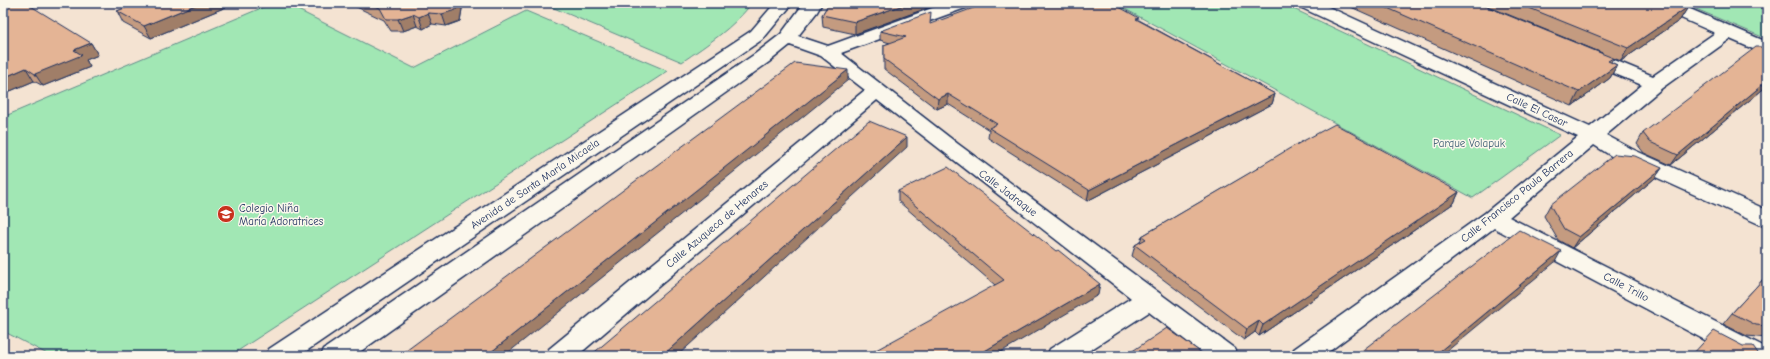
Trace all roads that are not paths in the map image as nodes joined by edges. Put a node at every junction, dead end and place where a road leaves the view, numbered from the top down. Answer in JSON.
{"nodes":[{"id":1,"x":784,"y":3,"type":"edge"},
{"id":2,"x":814,"y":3,"type":"edge"},
{"id":3,"x":962,"y":3,"type":"edge"},
{"id":4,"x":1306,"y":3,"type":"edge"},
{"id":5,"x":1662,"y":3,"type":"edge"},
{"id":6,"x":1727,"y":33,"type":"junction"},
{"id":7,"x":787,"y":38,"type":"junction"},
{"id":8,"x":1569,"y":48,"type":"edge"},
{"id":9,"x":1767,"y":49,"type":"edge"},
{"id":10,"x":828,"y":52,"type":"junction"},
{"id":11,"x":1655,"y":84,"type":"junction"},
{"id":12,"x":876,"y":91,"type":"junction"},
{"id":13,"x":1593,"y":136,"type":"junction"},
{"id":14,"x":1493,"y":218,"type":"junction"},
{"id":15,"x":1767,"y":219,"type":"edge"},
{"id":16,"x":1149,"y":299,"type":"junction"},
{"id":17,"x":279,"y":356,"type":"edge"},
{"id":18,"x":334,"y":356,"type":"edge"},
{"id":19,"x":559,"y":356,"type":"edge"},
{"id":20,"x":1060,"y":356,"type":"edge"},
{"id":21,"x":1225,"y":356,"type":"edge"},
{"id":22,"x":1304,"y":356,"type":"edge"},
{"id":23,"x":1758,"y":356,"type":"edge"}],
"edges":[{"from":1,"to":17,"type":"street","name":"Avenida de Santa María Micaela"},
{"from":2,"to":7,"type":"street"},
{"from":3,"to":10,"type":"street"},
{"from":4,"to":13,"type":"street","name":"Calle El Casar"},
{"from":5,"to":6,"type":"street"},
{"from":6,"to":9,"type":"street"},
{"from":6,"to":11,"type":"street","name":"Calle Francisco Paula Barrera"},
{"from":7,"to":10,"type":"street","name":"Calle Jadraque"},
{"from":7,"to":18,"type":"street"},
{"from":8,"to":11,"type":"street"},
{"from":10,"to":12,"type":"street","name":"Calle Jadraque"},
{"from":11,"to":13,"type":"street","name":"Calle Francisco Paula Barrera"},
{"from":12,"to":16,"type":"street","name":"Calle Jadraque"},
{"from":12,"to":19,"type":"street","name":"Calle Azuqueca de Henares"},
{"from":13,"to":14,"type":"street","name":"Calle Francisco Paula Barrera"},
{"from":13,"to":15,"type":"street","name":"Calle El Casar"},
{"from":14,"to":22,"type":"street","name":"Calle Francisco Paula Barrera"},
{"from":14,"to":23,"type":"street","name":"Calle Trillo"},
{"from":16,"to":20,"type":"street"},
{"from":16,"to":21,"type":"street","name":"Calle Jadraque"}]}
